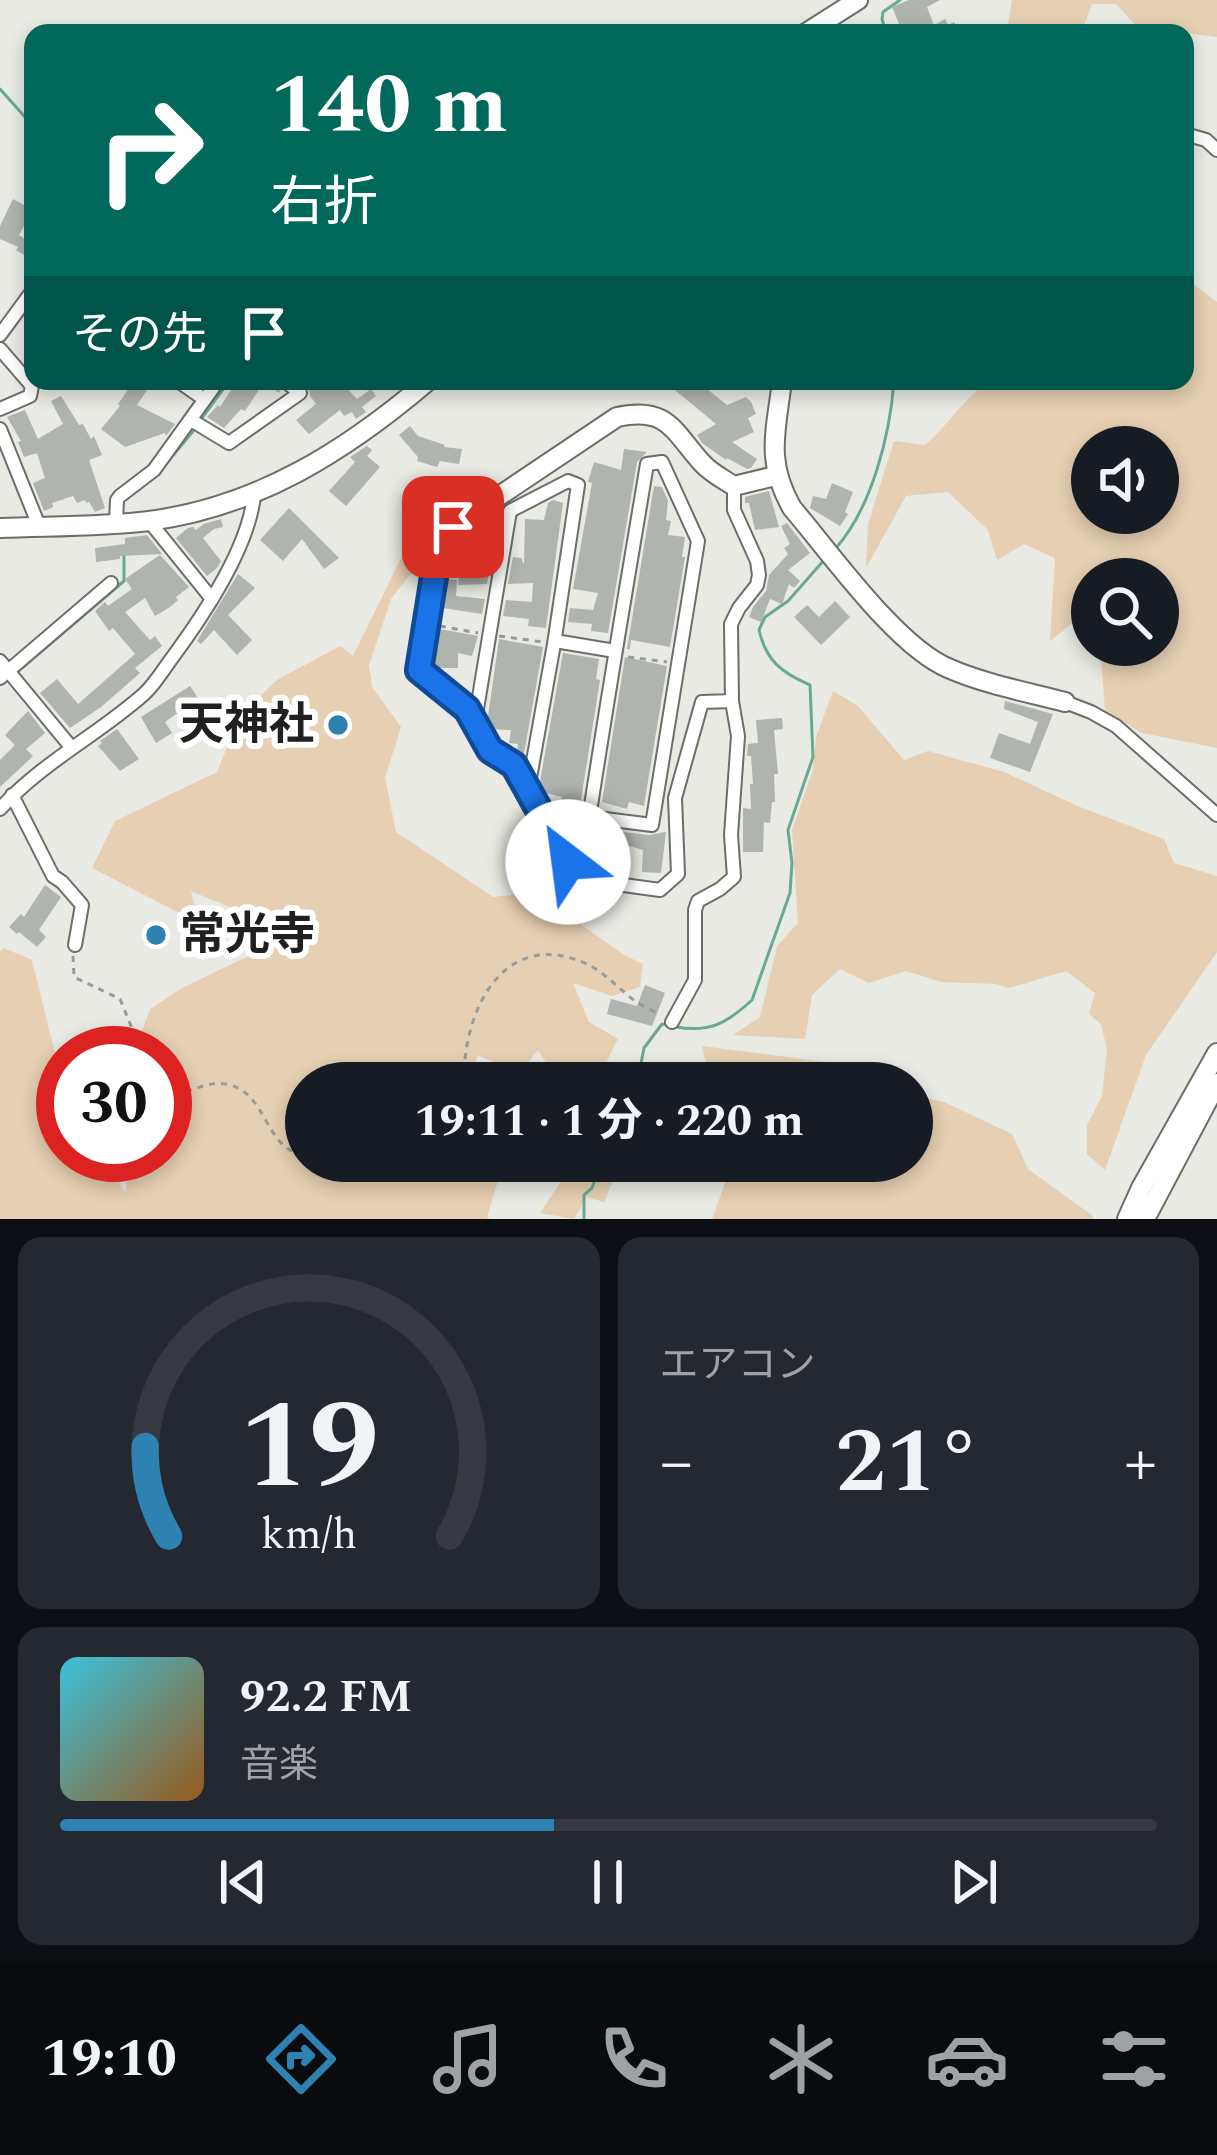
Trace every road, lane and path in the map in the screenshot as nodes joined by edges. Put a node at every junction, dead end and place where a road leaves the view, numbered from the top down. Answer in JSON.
{"nodes":[{"id":1,"x":858,"y":0,"type":"edge"},
{"id":2,"x":820,"y":24,"type":"edge"},
{"id":3,"x":24,"y":302,"type":"edge"},
{"id":4,"x":0,"y":335,"type":"edge"},
{"id":5,"x":0,"y":349,"type":"edge"},
{"id":6,"x":24,"y":377,"type":"edge"},
{"id":7,"x":31,"y":390,"type":"edge"},
{"id":8,"x":191,"y":390,"type":"edge"},
{"id":9,"x":211,"y":390,"type":"edge"},
{"id":10,"x":296,"y":390,"type":"edge"},
{"id":11,"x":417,"y":390,"type":"edge"},
{"id":12,"x":781,"y":390,"type":"edge"},
{"id":13,"x":204,"y":399,"type":"junction"},
{"id":14,"x":0,"y":409,"type":"edge"},
{"id":15,"x":190,"y":420,"type":"junction"},
{"id":16,"x":0,"y":429,"type":"edge"},
{"id":17,"x":775,"y":476,"type":"junction"},
{"id":18,"x":734,"y":486,"type":"junction"},
{"id":19,"x":254,"y":495,"type":"junction"},
{"id":20,"x":149,"y":520,"type":"junction"},
{"id":21,"x":116,"y":522,"type":"junction"},
{"id":22,"x":39,"y":526,"type":"junction"},
{"id":23,"x":0,"y":528,"type":"edge"},
{"id":24,"x":111,"y":583,"type":"dead end"},
{"id":25,"x":212,"y":599,"type":"junction"},
{"id":26,"x":555,"y":641,"type":"junction"},
{"id":27,"x":615,"y":653,"type":"junction"},
{"id":28,"x":679,"y":664,"type":"junction"},
{"id":29,"x":3,"y":670,"type":"edge"},
{"id":30,"x":419,"y":670,"type":"joint"},
{"id":31,"x":732,"y":701,"type":"junction"},
{"id":32,"x":1065,"y":701,"type":"joint"},
{"id":33,"x":474,"y":722,"type":"junction"},
{"id":34,"x":71,"y":747,"type":"junction"},
{"id":35,"x":528,"y":793,"type":"junction"},
{"id":36,"x":12,"y":795,"type":"junction"},
{"id":37,"x":0,"y":809,"type":"edge"},
{"id":38,"x":1217,"y":814,"type":"edge"},
{"id":39,"x":589,"y":817,"type":"junction"},
{"id":40,"x":580,"y":879,"type":"junction"},
{"id":41,"x":75,"y":945,"type":"joint"},
{"id":42,"x":671,"y":1022,"type":"joint"},
{"id":43,"x":130,"y":1026,"type":"edge"},
{"id":44,"x":1217,"y":1053,"type":"edge"},
{"id":45,"x":466,"y":1062,"type":"edge"},
{"id":46,"x":1217,"y":1083,"type":"edge"},
{"id":47,"x":192,"y":1090,"type":"edge"},
{"id":48,"x":285,"y":1147,"type":"edge"},
{"id":49,"x":1127,"y":1219,"type":"edge"},
{"id":50,"x":1145,"y":1219,"type":"edge"}],
"edges":[{"from":1,"to":2,"type":"street"},
{"from":3,"to":4,"type":"street"},
{"from":5,"to":6,"type":"street"},
{"from":7,"to":14,"type":"street"},
{"from":8,"to":13,"type":"street"},
{"from":9,"to":13,"type":"street"},
{"from":10,"to":15,"type":"street"},
{"from":11,"to":19,"type":"street"},
{"from":12,"to":17,"type":"street"},
{"from":13,"to":15,"type":"street"},
{"from":15,"to":21,"type":"street"},
{"from":16,"to":22,"type":"street"},
{"from":17,"to":18,"type":"street"},
{"from":17,"to":32,"type":"street"},
{"from":18,"to":30,"type":"street"},
{"from":18,"to":31,"type":"street"},
{"from":19,"to":20,"type":"street"},
{"from":19,"to":25,"type":"street"},
{"from":20,"to":21,"type":"street"},
{"from":20,"to":25,"type":"street"},
{"from":21,"to":22,"type":"street"},
{"from":22,"to":23,"type":"street"},
{"from":24,"to":29,"type":"street"},
{"from":25,"to":34,"type":"street"},
{"from":26,"to":27,"type":"street"},
{"from":26,"to":33,"type":"street"},
{"from":26,"to":35,"type":"street"},
{"from":27,"to":28,"type":"path"},
{"from":27,"to":28,"type":"street"},
{"from":27,"to":39,"type":"street"},
{"from":28,"to":39,"type":"street"},
{"from":29,"to":34,"type":"street"},
{"from":30,"to":33,"type":"street"},
{"from":31,"to":40,"type":"street"},
{"from":31,"to":42,"type":"street"},
{"from":32,"to":38,"type":"street"},
{"from":33,"to":35,"type":"street"},
{"from":34,"to":36,"type":"street"},
{"from":35,"to":40,"type":"street"},
{"from":36,"to":37,"type":"street"},
{"from":36,"to":41,"type":"street"},
{"from":39,"to":40,"type":"street"},
{"from":41,"to":43,"type":"path"},
{"from":42,"to":45,"type":"path"},
{"from":44,"to":49,"type":"street"},
{"from":46,"to":50,"type":"street"},
{"from":47,"to":48,"type":"path"}]}
